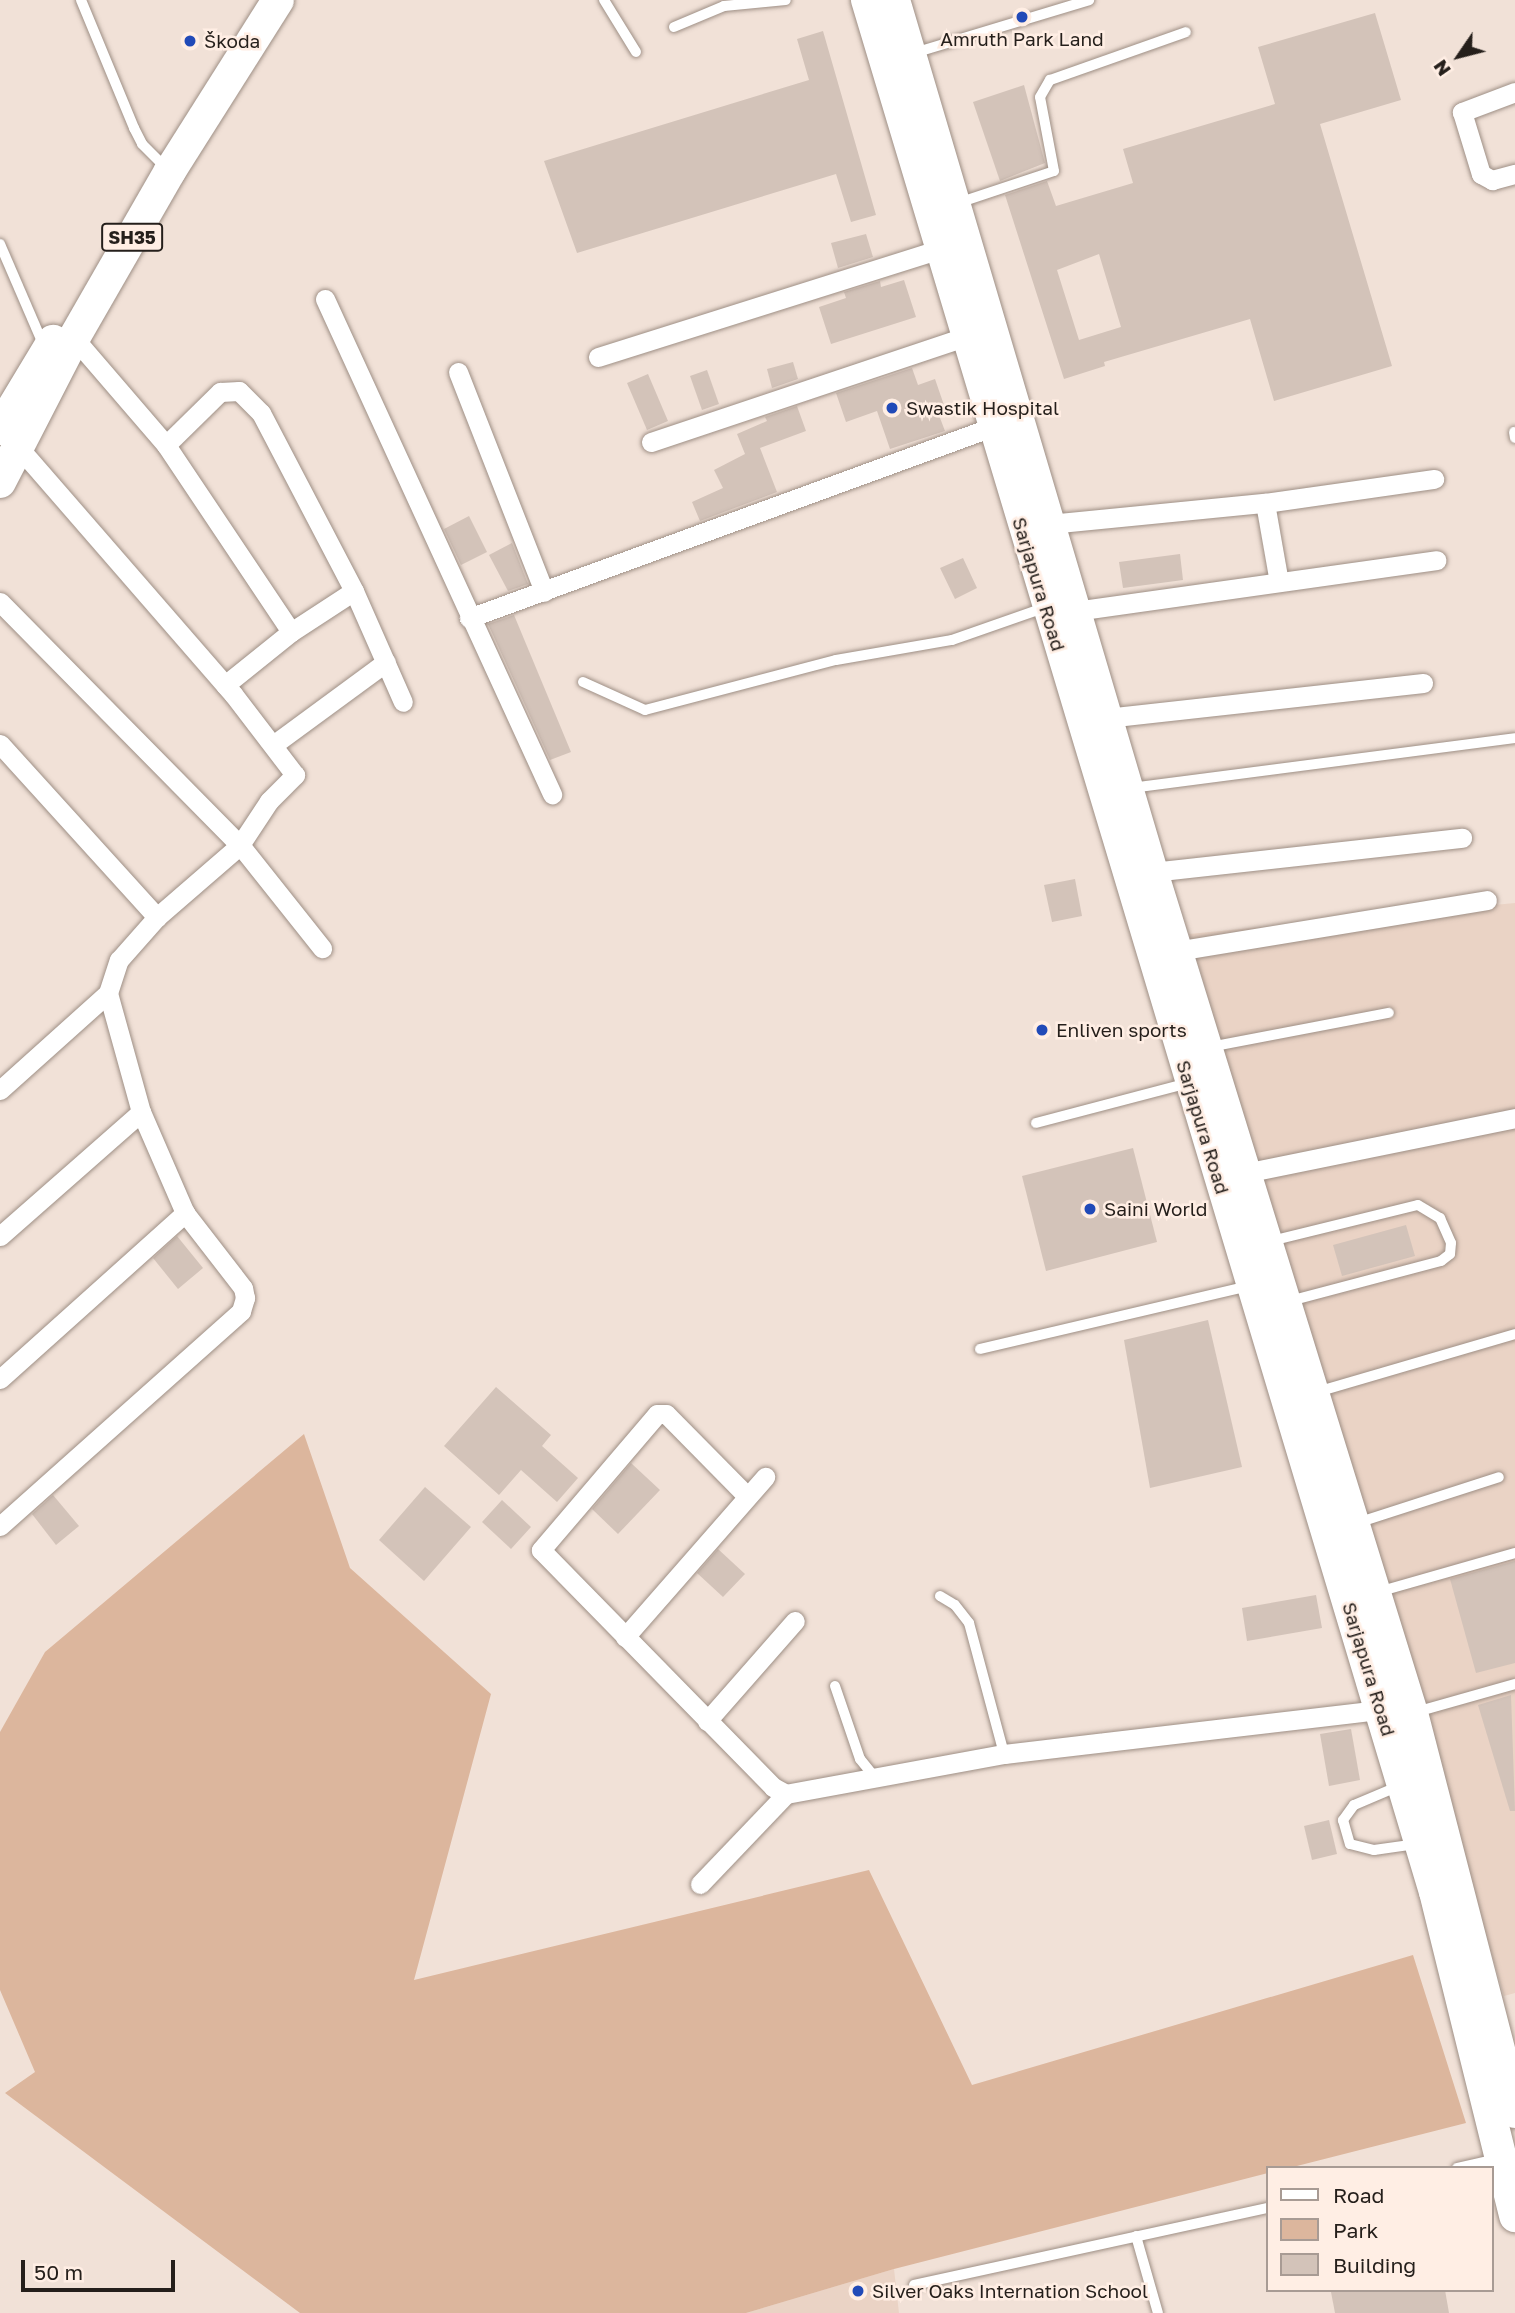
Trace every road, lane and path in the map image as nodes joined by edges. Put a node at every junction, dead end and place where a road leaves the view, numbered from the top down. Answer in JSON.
{"nodes":[{"id":1,"x":81,"y":0,"type":"edge"},
{"id":2,"x":262,"y":0,"type":"edge"},
{"id":3,"x":278,"y":0,"type":"edge"},
{"id":4,"x":604,"y":0,"type":"edge"},
{"id":5,"x":786,"y":0,"type":"edge"},
{"id":6,"x":867,"y":0,"type":"edge"},
{"id":7,"x":894,"y":0,"type":"edge"},
{"id":8,"x":1089,"y":0,"type":"edge"},
{"id":9,"x":674,"y":27,"type":"dead end"},
{"id":10,"x":1186,"y":32,"type":"dead end"},
{"id":11,"x":635,"y":52,"type":"dead end"},
{"id":12,"x":910,"y":54,"type":"junction"},
{"id":13,"x":1515,"y":92,"type":"edge"},
{"id":14,"x":165,"y":167,"type":"junction"},
{"id":15,"x":1515,"y":174,"type":"edge"},
{"id":16,"x":954,"y":204,"type":"junction"},
{"id":17,"x":0,"y":244,"type":"edge"},
{"id":18,"x":940,"y":249,"type":"junction"},
{"id":19,"x":325,"y":299,"type":"dead end"},
{"id":20,"x":967,"y":336,"type":"junction"},
{"id":21,"x":61,"y":351,"type":"junction"},
{"id":22,"x":598,"y":356,"type":"dead end"},
{"id":23,"x":458,"y":372,"type":"dead end"},
{"id":24,"x":1005,"y":423,"type":"junction"},
{"id":25,"x":10,"y":439,"type":"edge"},
{"id":26,"x":652,"y":442,"type":"dead end"},
{"id":27,"x":166,"y":445,"type":"junction"},
{"id":28,"x":1434,"y":479,"type":"dead end"},
{"id":29,"x":0,"y":482,"type":"edge"},
{"id":30,"x":1265,"y":502,"type":"junction"},
{"id":31,"x":1049,"y":524,"type":"junction"},
{"id":32,"x":1436,"y":560,"type":"dead end"},
{"id":33,"x":1279,"y":582,"type":"junction"},
{"id":34,"x":354,"y":591,"type":"junction"},
{"id":35,"x":544,"y":592,"type":"junction"},
{"id":36,"x":0,"y":602,"type":"edge"},
{"id":37,"x":1060,"y":609,"type":"junction"},
{"id":38,"x":469,"y":618,"type":"junction"},
{"id":39,"x":290,"y":632,"type":"junction"},
{"id":40,"x":386,"y":662,"type":"junction"},
{"id":41,"x":583,"y":682,"type":"dead end"},
{"id":42,"x":1423,"y":682,"type":"dead end"},
{"id":43,"x":225,"y":685,"type":"junction"},
{"id":44,"x":403,"y":702,"type":"dead end"},
{"id":45,"x":1106,"y":718,"type":"junction"},
{"id":46,"x":1515,"y":738,"type":"edge"},
{"id":47,"x":0,"y":744,"type":"edge"},
{"id":48,"x":273,"y":745,"type":"junction"},
{"id":49,"x":1127,"y":788,"type":"junction"},
{"id":50,"x":551,"y":794,"type":"dead end"},
{"id":51,"x":1462,"y":838,"type":"dead end"},
{"id":52,"x":240,"y":845,"type":"junction"},
{"id":53,"x":1152,"y":873,"type":"junction"},
{"id":54,"x":1487,"y":900,"type":"dead end"},
{"id":55,"x":156,"y":917,"type":"junction"},
{"id":56,"x":322,"y":948,"type":"dead end"},
{"id":57,"x":1176,"y":951,"type":"junction"},
{"id":58,"x":108,"y":993,"type":"junction"},
{"id":59,"x":1389,"y":1013,"type":"dead end"},
{"id":60,"x":1206,"y":1048,"type":"junction"},
{"id":61,"x":1189,"y":1082,"type":"junction"},
{"id":62,"x":0,"y":1090,"type":"edge"},
{"id":63,"x":141,"y":1112,"type":"junction"},
{"id":64,"x":1515,"y":1118,"type":"edge"},
{"id":65,"x":1036,"y":1123,"type":"dead end"},
{"id":66,"x":1245,"y":1173,"type":"junction"},
{"id":67,"x":185,"y":1213,"type":"junction"},
{"id":68,"x":0,"y":1236,"type":"edge"},
{"id":69,"x":1253,"y":1247,"type":"junction"},
{"id":70,"x":1252,"y":1285,"type":"junction"},
{"id":71,"x":1283,"y":1303,"type":"junction"},
{"id":72,"x":1515,"y":1334,"type":"edge"},
{"id":73,"x":980,"y":1349,"type":"dead end"},
{"id":74,"x":0,"y":1379,"type":"edge"},
{"id":75,"x":1313,"y":1393,"type":"junction"},
{"id":76,"x":765,"y":1477,"type":"dead end"},
{"id":77,"x":1499,"y":1477,"type":"dead end"},
{"id":78,"x":747,"y":1496,"type":"junction"},
{"id":79,"x":1353,"y":1524,"type":"junction"},
{"id":80,"x":0,"y":1526,"type":"edge"},
{"id":81,"x":1515,"y":1553,"type":"edge"},
{"id":82,"x":1375,"y":1593,"type":"junction"},
{"id":83,"x":940,"y":1596,"type":"dead end"},
{"id":84,"x":795,"y":1621,"type":"dead end"},
{"id":85,"x":625,"y":1637,"type":"junction"},
{"id":86,"x":1515,"y":1684,"type":"edge"},
{"id":87,"x":835,"y":1686,"type":"dead end"},
{"id":88,"x":1397,"y":1711,"type":"junction"},
{"id":89,"x":707,"y":1721,"type":"junction"},
{"id":90,"x":1004,"y":1754,"type":"junction"},
{"id":91,"x":876,"y":1779,"type":"junction"},
{"id":92,"x":786,"y":1794,"type":"junction"},
{"id":93,"x":1417,"y":1799,"type":"junction"},
{"id":94,"x":1420,"y":1843,"type":"junction"},
{"id":95,"x":700,"y":1884,"type":"dead end"},
{"id":96,"x":1515,"y":2112,"type":"edge"},
{"id":97,"x":1508,"y":2157,"type":"edge"},
{"id":98,"x":1466,"y":2166,"type":"edge"},
{"id":99,"x":1266,"y":2208,"type":"edge"},
{"id":100,"x":1515,"y":2216,"type":"edge"},
{"id":101,"x":1136,"y":2236,"type":"junction"},
{"id":102,"x":914,"y":2285,"type":"dead end"},
{"id":103,"x":1158,"y":2313,"type":"edge"}],
"edges":[{"from":1,"to":14,"type":"lane"},
{"from":2,"to":14,"type":"main road","number":"SH35"},
{"from":3,"to":14,"type":"main road","number":"SH35"},
{"from":4,"to":11,"type":"lane"},
{"from":5,"to":9,"type":"lane"},
{"from":6,"to":18,"type":"main road","name":"Sarjapura Road"},
{"from":7,"to":12,"type":"main road","name":"Sarjapura Road"},
{"from":8,"to":12,"type":"lane"},
{"from":10,"to":16,"type":"lane"},
{"from":12,"to":16,"type":"main road","name":"Sarjapura Road"},
{"from":13,"to":15,"type":"street"},
{"from":14,"to":21,"type":"main road","number":"SH35"},
{"from":16,"to":24,"type":"main road","name":"Sarjapura Road"},
{"from":17,"to":21,"type":"lane"},
{"from":18,"to":20,"type":"main road","name":"Sarjapura Road"},
{"from":18,"to":22,"type":"street"},
{"from":19,"to":38,"type":"street"},
{"from":20,"to":24,"type":"main road","name":"Sarjapura Road"},
{"from":20,"to":26,"type":"street"},
{"from":21,"to":25,"type":"main road","number":"SH35"},
{"from":21,"to":27,"type":"street"},
{"from":23,"to":35,"type":"street"},
{"from":24,"to":31,"type":"main road","name":"Sarjapura Road"},
{"from":24,"to":35,"type":"street"},
{"from":24,"to":37,"type":"main road","name":"Sarjapura Road"},
{"from":25,"to":29,"type":"main road","number":"SH35"},
{"from":25,"to":43,"type":"street"},
{"from":27,"to":34,"type":"street"},
{"from":27,"to":39,"type":"street"},
{"from":28,"to":30,"type":"street"},
{"from":30,"to":31,"type":"street"},
{"from":30,"to":33,"type":"street"},
{"from":31,"to":37,"type":"main road","name":"Sarjapura Road"},
{"from":32,"to":33,"type":"street"},
{"from":33,"to":37,"type":"street"},
{"from":34,"to":39,"type":"street"},
{"from":34,"to":40,"type":"street"},
{"from":35,"to":38,"type":"street"},
{"from":36,"to":52,"type":"street"},
{"from":37,"to":41,"type":"lane"},
{"from":37,"to":45,"type":"main road","name":"Sarjapura Road"},
{"from":37,"to":61,"type":"main road","name":"Sarjapura Road"},
{"from":38,"to":50,"type":"street"},
{"from":39,"to":43,"type":"street"},
{"from":40,"to":44,"type":"street"},
{"from":40,"to":48,"type":"street"},
{"from":42,"to":45,"type":"street"},
{"from":43,"to":48,"type":"street"},
{"from":45,"to":49,"type":"main road","name":"Sarjapura Road"},
{"from":46,"to":49,"type":"lane"},
{"from":47,"to":55,"type":"street"},
{"from":48,"to":52,"type":"street"},
{"from":49,"to":53,"type":"main road","name":"Sarjapura Road"},
{"from":51,"to":53,"type":"street"},
{"from":52,"to":55,"type":"street"},
{"from":52,"to":56,"type":"street"},
{"from":53,"to":57,"type":"main road","name":"Sarjapura Road"},
{"from":54,"to":57,"type":"street"},
{"from":55,"to":58,"type":"street"},
{"from":57,"to":60,"type":"main road","name":"Sarjapura Road"},
{"from":58,"to":62,"type":"street"},
{"from":58,"to":63,"type":"street"},
{"from":59,"to":60,"type":"lane"},
{"from":60,"to":66,"type":"main road","name":"Sarjapura Road"},
{"from":61,"to":65,"type":"lane"},
{"from":61,"to":69,"type":"main road","name":"Sarjapura Road"},
{"from":63,"to":67,"type":"street"},
{"from":63,"to":68,"type":"street"},
{"from":64,"to":66,"type":"street"},
{"from":66,"to":69,"type":"main road","name":"Sarjapura Road"},
{"from":67,"to":74,"type":"street"},
{"from":67,"to":80,"type":"street"},
{"from":69,"to":70,"type":"main road","name":"Sarjapura Road"},
{"from":69,"to":71,"type":"main road","name":"Sarjapura Road"},
{"from":69,"to":71,"type":"lane"},
{"from":70,"to":73,"type":"lane"},
{"from":70,"to":88,"type":"main road","name":"Sarjapura Road"},
{"from":71,"to":75,"type":"main road","name":"Sarjapura Road"},
{"from":72,"to":75,"type":"lane"},
{"from":75,"to":79,"type":"main road","name":"Sarjapura Road"},
{"from":76,"to":78,"type":"street"},
{"from":77,"to":79,"type":"lane"},
{"from":78,"to":85,"type":"street"},
{"from":78,"to":85,"type":"street"},
{"from":79,"to":82,"type":"main road","name":"Sarjapura Road"},
{"from":81,"to":82,"type":"lane"},
{"from":82,"to":88,"type":"main road","name":"Sarjapura Road"},
{"from":83,"to":90,"type":"lane"},
{"from":84,"to":89,"type":"street"},
{"from":85,"to":89,"type":"street"},
{"from":86,"to":88,"type":"lane"},
{"from":87,"to":91,"type":"lane"},
{"from":88,"to":90,"type":"street"},
{"from":88,"to":93,"type":"main road","name":"Sarjapura Road"},
{"from":89,"to":92,"type":"street"},
{"from":90,"to":91,"type":"street"},
{"from":91,"to":92,"type":"street"},
{"from":92,"to":95,"type":"street"},
{"from":93,"to":94,"type":"main road","name":"Sarjapura Road"},
{"from":93,"to":94,"type":"lane"},
{"from":93,"to":96,"type":"main road","name":"Sarjapura Road"},
{"from":94,"to":97,"type":"main road","name":"Sarjapura Road"},
{"from":97,"to":98,"type":"lane"},
{"from":97,"to":100,"type":"main road","name":"Sarjapura Road"},
{"from":99,"to":101,"type":"lane"},
{"from":101,"to":102,"type":"lane"},
{"from":101,"to":103,"type":"lane"}]}
